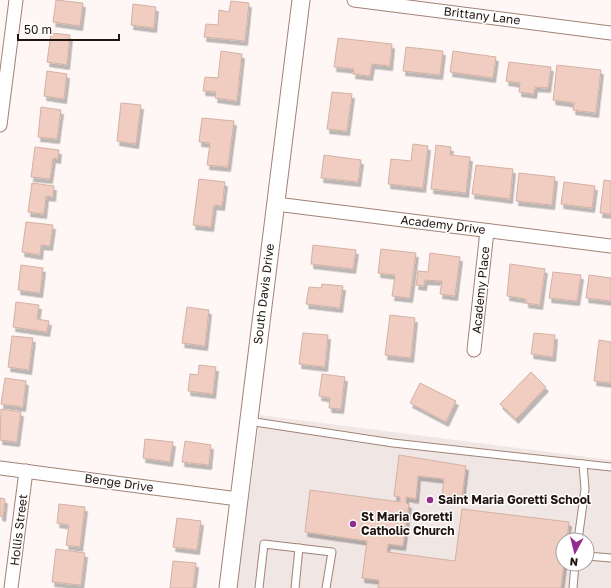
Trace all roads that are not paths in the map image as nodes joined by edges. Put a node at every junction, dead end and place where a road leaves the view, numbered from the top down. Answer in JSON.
{"nodes":[{"id":1,"x":16,"y":0,"type":"edge"},
{"id":2,"x":301,"y":0,"type":"edge"},
{"id":3,"x":354,"y":0,"type":"edge"},
{"id":4,"x":611,"y":33,"type":"edge"},
{"id":5,"x":0,"y":125,"type":"edge"},
{"id":6,"x":276,"y":204,"type":"junction"},
{"id":7,"x":487,"y":231,"type":"junction"},
{"id":8,"x":611,"y":246,"type":"edge"},
{"id":9,"x":474,"y":350,"type":"dead end"},
{"id":10,"x":248,"y":421,"type":"junction"},
{"id":11,"x":583,"y":464,"type":"junction"},
{"id":12,"x":611,"y":467,"type":"edge"},
{"id":13,"x":0,"y":468,"type":"edge"},
{"id":14,"x":26,"y":471,"type":"junction"},
{"id":15,"x":238,"y":499,"type":"junction"},
{"id":16,"x":579,"y":532,"type":"edge"},
{"id":17,"x":299,"y":548,"type":"junction"},
{"id":18,"x":595,"y":557,"type":"edge"},
{"id":19,"x":611,"y":558,"type":"edge"},
{"id":20,"x":575,"y":572,"type":"edge"},
{"id":21,"x":11,"y":588,"type":"edge"},
{"id":22,"x":228,"y":588,"type":"edge"},
{"id":23,"x":259,"y":588,"type":"edge"},
{"id":24,"x":295,"y":588,"type":"edge"},
{"id":25,"x":326,"y":588,"type":"edge"},
{"id":26,"x":572,"y":588,"type":"edge"}],
"edges":[{"from":1,"to":5,"type":"street"},
{"from":2,"to":6,"type":"street","name":"South Davis Drive"},
{"from":3,"to":4,"type":"street","name":"Brittany Lane"},
{"from":6,"to":7,"type":"street","name":"Academy Drive"},
{"from":6,"to":10,"type":"street","name":"South Davis Drive"},
{"from":7,"to":8,"type":"street","name":"Academy Drive"},
{"from":7,"to":9,"type":"street","name":"Academy Place"},
{"from":10,"to":11,"type":"lane"},
{"from":10,"to":15,"type":"street","name":"South Davis Drive"},
{"from":11,"to":12,"type":"lane"},
{"from":11,"to":16,"type":"lane"},
{"from":13,"to":14,"type":"street","name":"Benge Drive"},
{"from":14,"to":15,"type":"street","name":"Benge Drive"},
{"from":14,"to":21,"type":"street","name":"Hollis Street"},
{"from":15,"to":22,"type":"street","name":"South Davis Drive"},
{"from":17,"to":23,"type":"lane"},
{"from":17,"to":24,"type":"lane"},
{"from":17,"to":25,"type":"lane"},
{"from":18,"to":19,"type":"lane"},
{"from":20,"to":26,"type":"lane"}]}
